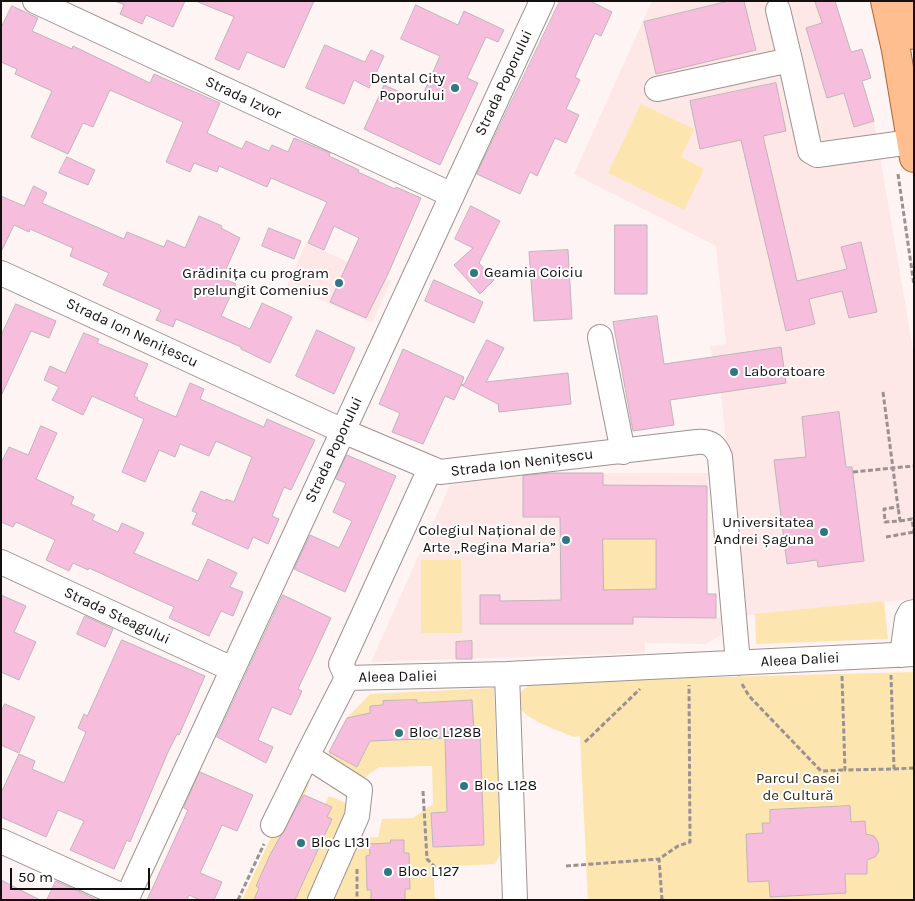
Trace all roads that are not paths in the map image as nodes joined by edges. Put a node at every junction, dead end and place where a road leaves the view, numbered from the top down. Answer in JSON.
{"nodes":[{"id":1,"x":35,"y":1,"type":"edge"},
{"id":2,"x":542,"y":1,"type":"edge"},
{"id":3,"x":885,"y":1,"type":"edge"},
{"id":4,"x":906,"y":1,"type":"edge"},
{"id":5,"x":778,"y":10,"type":"dead end"},
{"id":6,"x":914,"y":35,"type":"edge"},
{"id":7,"x":790,"y":60,"type":"junction"},
{"id":8,"x":657,"y":89,"type":"dead end"},
{"id":9,"x":910,"y":155,"type":"edge"},
{"id":10,"x":452,"y":195,"type":"junction"},
{"id":11,"x":1,"y":273,"type":"edge"},
{"id":12,"x":600,"y":337,"type":"dead end"},
{"id":13,"x":343,"y":431,"type":"junction"},
{"id":14,"x":623,"y":452,"type":"junction"},
{"id":15,"x":430,"y":469,"type":"junction"},
{"id":16,"x":1,"y":562,"type":"edge"},
{"id":17,"x":914,"y":612,"type":"edge"},
{"id":18,"x":908,"y":654,"type":"edge"},
{"id":19,"x":738,"y":663,"type":"junction"},
{"id":20,"x":232,"y":669,"type":"junction"},
{"id":21,"x":507,"y":674,"type":"junction"},
{"id":22,"x":347,"y":678,"type":"junction"},
{"id":23,"x":307,"y":756,"type":"junction"},
{"id":24,"x":273,"y":825,"type":"road end"},
{"id":25,"x":1,"y":841,"type":"edge"},
{"id":26,"x":126,"y":899,"type":"edge"},
{"id":27,"x":320,"y":900,"type":"edge"},
{"id":28,"x":515,"y":900,"type":"edge"}],
"edges":[{"from":1,"to":10,"type":"street","name":"Strada Izvor"},
{"from":2,"to":10,"type":"street","name":"Strada Poporului"},
{"from":3,"to":9,"type":"main road"},
{"from":4,"to":6,"type":"main road"},
{"from":5,"to":7,"type":"street"},
{"from":7,"to":8,"type":"street"},
{"from":7,"to":9,"type":"street"},
{"from":10,"to":13,"type":"street","name":"Strada Poporului"},
{"from":11,"to":13,"type":"street","name":"Strada Ion Nenițescu"},
{"from":12,"to":14,"type":"street"},
{"from":13,"to":15,"type":"street","name":"Strada Ion Nenițescu"},
{"from":13,"to":20,"type":"street","name":"Strada Poporului"},
{"from":14,"to":15,"type":"street","name":"Strada Ion Nenițescu"},
{"from":14,"to":19,"type":"street","name":"Strada Ion Nenițescu"},
{"from":15,"to":22,"type":"street"},
{"from":16,"to":20,"type":"street","name":"Strada Steagului"},
{"from":17,"to":18,"type":"street"},
{"from":18,"to":19,"type":"street","name":"Aleea Daliei"},
{"from":19,"to":21,"type":"street","name":"Aleea Daliei"},
{"from":20,"to":26,"type":"street","name":"Strada Poporului"},
{"from":21,"to":22,"type":"street","name":"Aleea Daliei"},
{"from":21,"to":28,"type":"street"},
{"from":22,"to":23,"type":"street","name":"Aleea Daliei"},
{"from":23,"to":24,"type":"street","name":"Aleea Daliei"},
{"from":23,"to":27,"type":"street"},
{"from":25,"to":26,"type":"street"}]}
